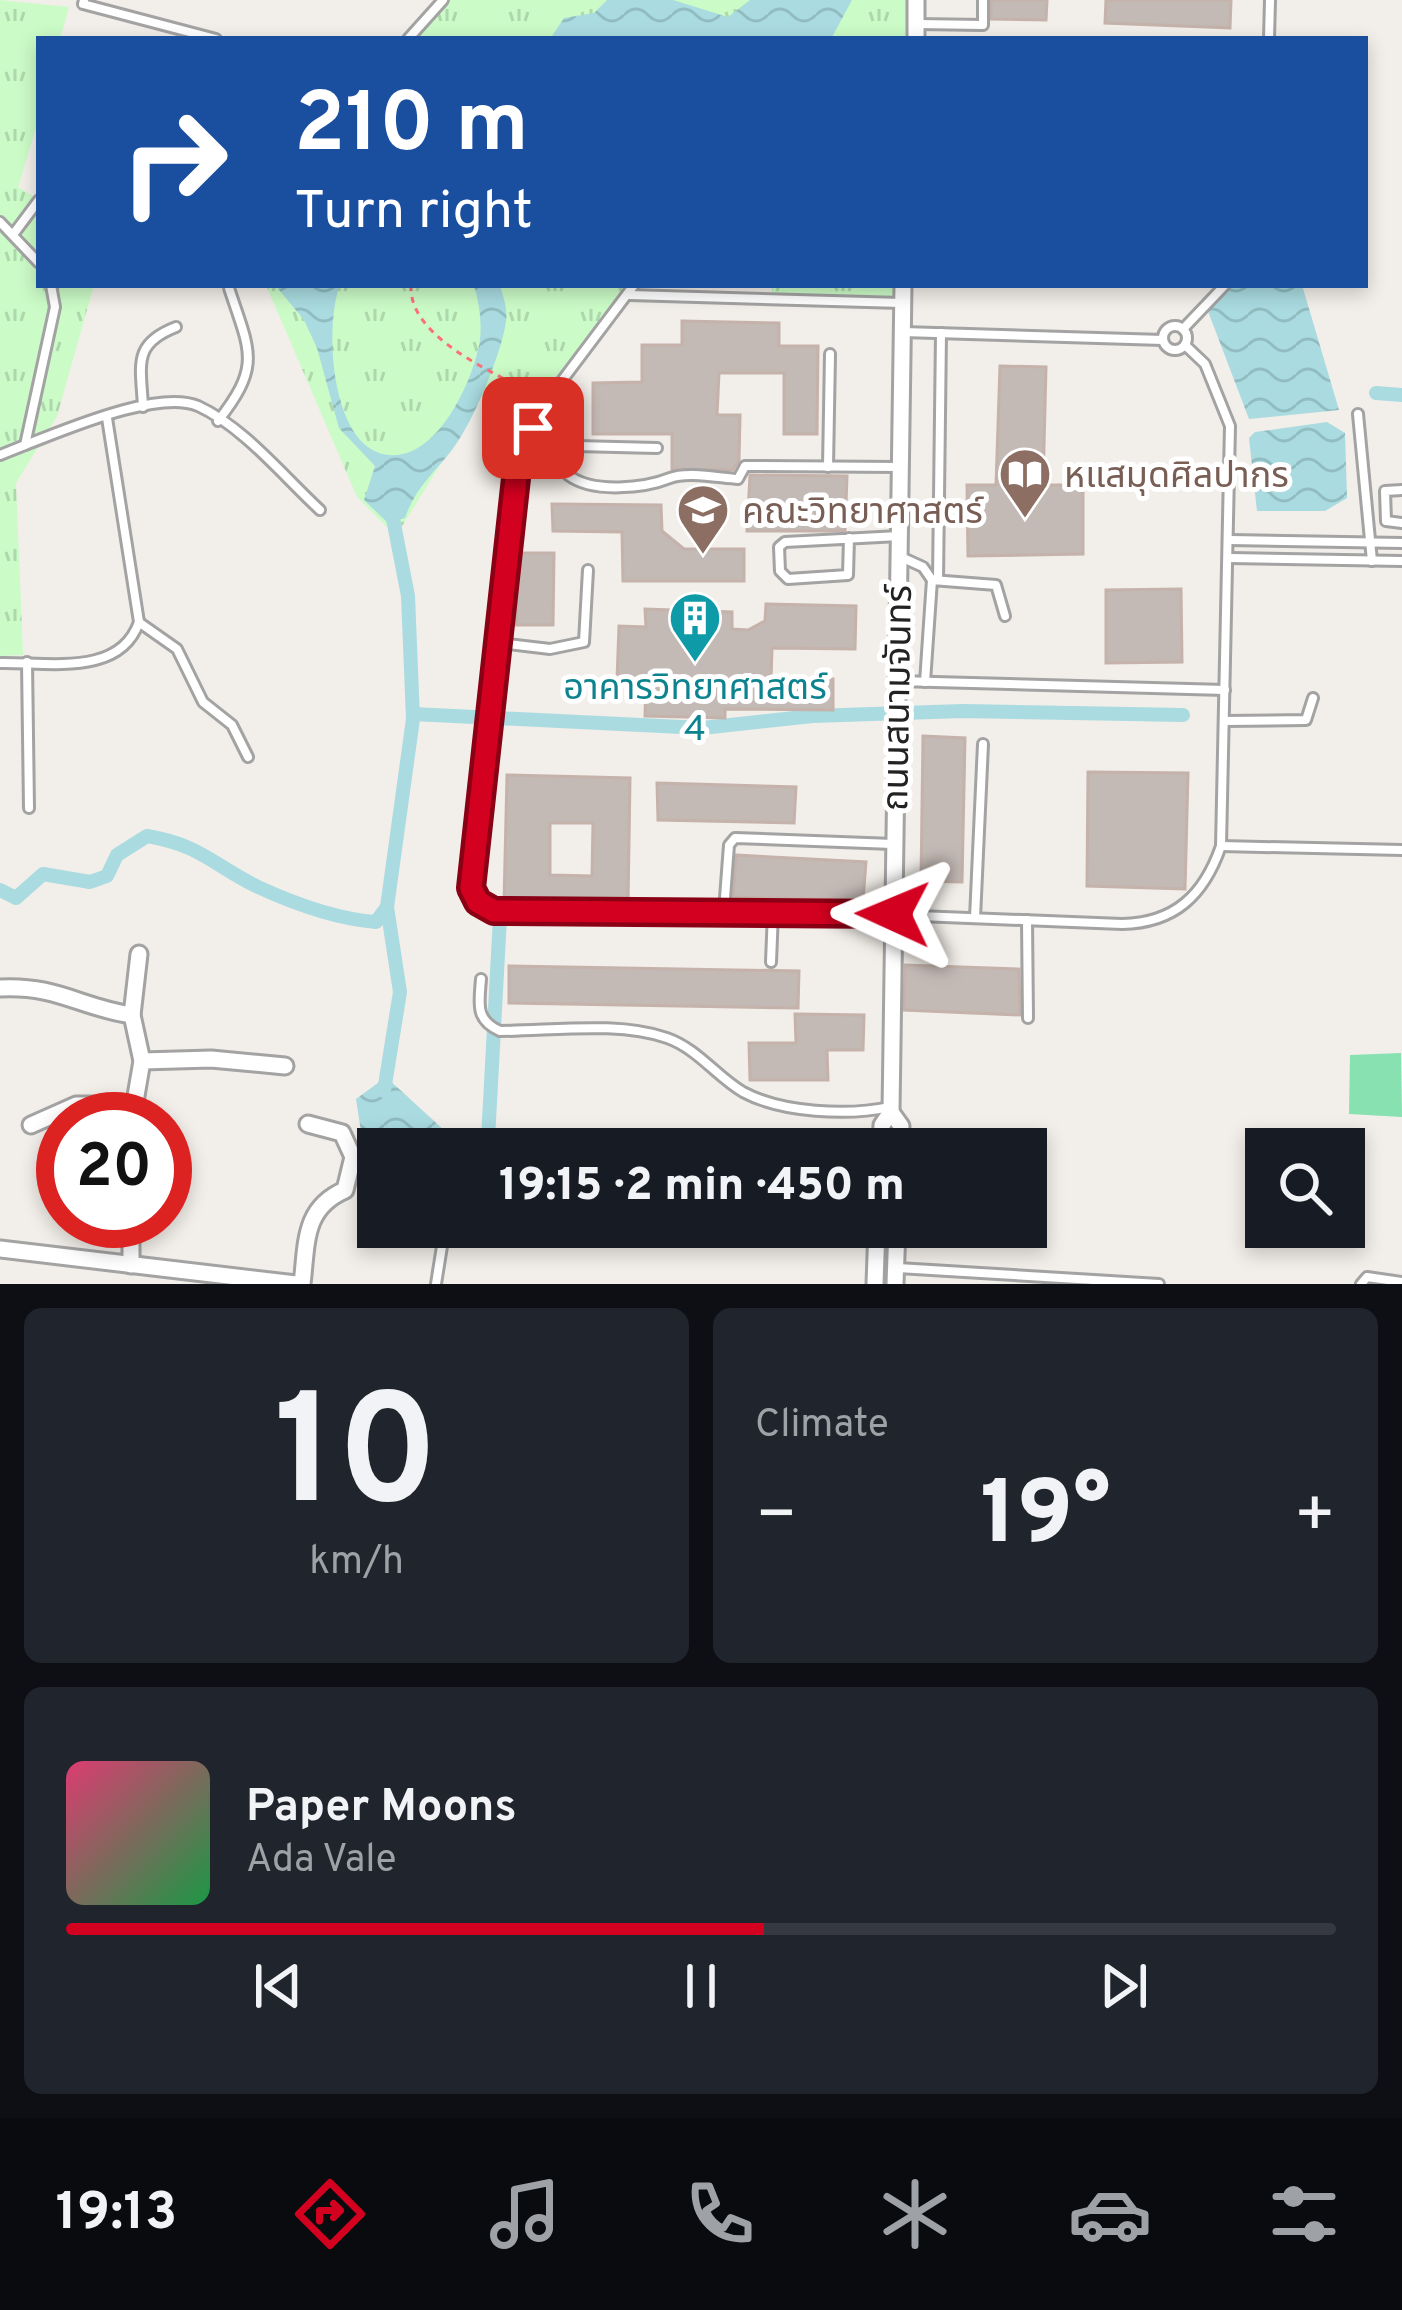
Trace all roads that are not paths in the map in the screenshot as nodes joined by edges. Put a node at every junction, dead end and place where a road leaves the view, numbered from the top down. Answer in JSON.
{"nodes":[{"id":1,"x":70,"y":0,"type":"edge"},
{"id":2,"x":442,"y":0,"type":"edge"},
{"id":3,"x":916,"y":0,"type":"edge"},
{"id":4,"x":983,"y":0,"type":"edge"},
{"id":5,"x":1270,"y":0,"type":"edge"},
{"id":6,"x":84,"y":2,"type":"edge"},
{"id":7,"x":916,"y":32,"type":"edge"},
{"id":8,"x":205,"y":36,"type":"edge"},
{"id":9,"x":414,"y":36,"type":"edge"},
{"id":10,"x":1269,"y":36,"type":"edge"},
{"id":11,"x":36,"y":204,"type":"edge"},
{"id":12,"x":0,"y":222,"type":"edge"},
{"id":13,"x":14,"y":232,"type":"junction"},
{"id":14,"x":36,"y":259,"type":"edge"},
{"id":15,"x":52,"y":288,"type":"edge"},
{"id":16,"x":229,"y":288,"type":"dead end"},
{"id":17,"x":903,"y":288,"type":"edge"},
{"id":18,"x":1222,"y":288,"type":"edge"},
{"id":19,"x":632,"y":290,"type":"edge"},
{"id":20,"x":902,"y":303,"type":"junction"},
{"id":21,"x":176,"y":327,"type":"dead end"},
{"id":22,"x":1183,"y":329,"type":"junction"},
{"id":23,"x":901,"y":332,"type":"junction"},
{"id":24,"x":941,"y":333,"type":"junction"},
{"id":25,"x":1163,"y":340,"type":"junction"},
{"id":26,"x":1185,"y":345,"type":"junction"},
{"id":27,"x":830,"y":354,"type":"dead end"},
{"id":28,"x":142,"y":407,"type":"junction"},
{"id":29,"x":1358,"y":414,"type":"dead end"},
{"id":30,"x":107,"y":418,"type":"junction"},
{"id":31,"x":218,"y":421,"type":"junction"},
{"id":32,"x":26,"y":446,"type":"junction"},
{"id":33,"x":657,"y":448,"type":"dead end"},
{"id":34,"x":0,"y":455,"type":"edge"},
{"id":35,"x":568,"y":466,"type":"junction"},
{"id":36,"x":901,"y":466,"type":"junction"},
{"id":37,"x":828,"y":467,"type":"junction"},
{"id":38,"x":517,"y":469,"type":"junction"},
{"id":39,"x":1402,"y":490,"type":"edge"},
{"id":40,"x":320,"y":510,"type":"dead end"},
{"id":41,"x":1402,"y":523,"type":"edge"},
{"id":42,"x":899,"y":536,"type":"junction"},
{"id":43,"x":849,"y":538,"type":"junction"},
{"id":44,"x":1230,"y":539,"type":"junction"},
{"id":45,"x":1370,"y":542,"type":"junction"},
{"id":46,"x":1402,"y":543,"type":"edge"},
{"id":47,"x":899,"y":556,"type":"junction"},
{"id":48,"x":1229,"y":558,"type":"junction"},
{"id":49,"x":1372,"y":561,"type":"junction"},
{"id":50,"x":1402,"y":561,"type":"edge"},
{"id":51,"x":588,"y":570,"type":"dead end"},
{"id":52,"x":935,"y":580,"type":"junction"},
{"id":53,"x":1005,"y":616,"type":"dead end"},
{"id":54,"x":139,"y":622,"type":"junction"},
{"id":55,"x":499,"y":644,"type":"junction"},
{"id":56,"x":27,"y":662,"type":"junction"},
{"id":57,"x":0,"y":663,"type":"edge"},
{"id":58,"x":898,"y":681,"type":"junction"},
{"id":59,"x":926,"y":682,"type":"junction"},
{"id":60,"x":1225,"y":690,"type":"junction"},
{"id":61,"x":1313,"y":698,"type":"dead end"},
{"id":62,"x":1224,"y":721,"type":"junction"},
{"id":63,"x":983,"y":744,"type":"dead end"},
{"id":64,"x":248,"y":757,"type":"dead end"},
{"id":65,"x":29,"y":808,"type":"dead end"},
{"id":66,"x":893,"y":844,"type":"junction"},
{"id":67,"x":1221,"y":846,"type":"junction"},
{"id":68,"x":1402,"y":850,"type":"edge"},
{"id":69,"x":724,"y":911,"type":"junction"},
{"id":70,"x":773,"y":912,"type":"junction"},
{"id":71,"x":893,"y":914,"type":"junction"},
{"id":72,"x":975,"y":918,"type":"junction"},
{"id":73,"x":1028,"y":920,"type":"junction"},
{"id":74,"x":139,"y":954,"type":"dead end"},
{"id":75,"x":771,"y":962,"type":"dead end"},
{"id":76,"x":481,"y":979,"type":"dead end"},
{"id":77,"x":0,"y":988,"type":"edge"},
{"id":78,"x":132,"y":1015,"type":"junction"},
{"id":79,"x":1028,"y":1018,"type":"dead end"},
{"id":80,"x":142,"y":1061,"type":"junction"},
{"id":81,"x":285,"y":1066,"type":"dead end"},
{"id":82,"x":136,"y":1092,"type":"edge"},
{"id":83,"x":891,"y":1109,"type":"junction"},
{"id":84,"x":36,"y":1123,"type":"edge"},
{"id":85,"x":308,"y":1124,"type":"dead end"},
{"id":86,"x":31,"y":1125,"type":"dead end"},
{"id":87,"x":882,"y":1128,"type":"edge"},
{"id":88,"x":901,"y":1128,"type":"edge"},
{"id":89,"x":131,"y":1248,"type":"edge"},
{"id":90,"x":442,"y":1248,"type":"edge"},
{"id":91,"x":877,"y":1248,"type":"edge"},
{"id":92,"x":0,"y":1250,"type":"edge"},
{"id":93,"x":131,"y":1265,"type":"junction"},
{"id":94,"x":895,"y":1276,"type":"edge"},
{"id":95,"x":1402,"y":1282,"type":"edge"},
{"id":96,"x":299,"y":1284,"type":"edge"},
{"id":97,"x":436,"y":1284,"type":"edge"},
{"id":98,"x":875,"y":1284,"type":"edge"},
{"id":99,"x":1160,"y":1284,"type":"edge"},
{"id":100,"x":1361,"y":1284,"type":"edge"}],
"edges":[{"from":1,"to":6,"type":"lane"},
{"from":2,"to":9,"type":"lane"},
{"from":3,"to":7,"type":"street"},
{"from":4,"to":7,"type":"lane"},
{"from":5,"to":10,"type":"lane"},
{"from":6,"to":8,"type":"lane"},
{"from":11,"to":13,"type":"lane"},
{"from":12,"to":13,"type":"lane"},
{"from":13,"to":14,"type":"lane"},
{"from":15,"to":32,"type":"lane"},
{"from":16,"to":31,"type":"lane"},
{"from":17,"to":20,"type":"street","name":"ถนนสนามจันทร์"},
{"from":18,"to":22,"type":"lane"},
{"from":19,"to":20,"type":"lane"},
{"from":19,"to":38,"type":"lane"},
{"from":20,"to":23,"type":"street","name":"ถนนสนามจันทร์"},
{"from":21,"to":28,"type":"lane"},
{"from":22,"to":25,"type":"lane"},
{"from":22,"to":26,"type":"lane"},
{"from":23,"to":24,"type":"lane"},
{"from":23,"to":36,"type":"street","name":"ถนนสนามจันทร์"},
{"from":24,"to":25,"type":"lane"},
{"from":24,"to":52,"type":"lane"},
{"from":25,"to":26,"type":"lane"},
{"from":26,"to":44,"type":"lane"},
{"from":27,"to":37,"type":"lane"},
{"from":28,"to":30,"type":"lane"},
{"from":28,"to":31,"type":"lane"},
{"from":29,"to":45,"type":"lane"},
{"from":30,"to":32,"type":"lane"},
{"from":30,"to":54,"type":"lane"},
{"from":31,"to":40,"type":"lane"},
{"from":32,"to":34,"type":"lane"},
{"from":33,"to":35,"type":"lane"},
{"from":35,"to":37,"type":"lane"},
{"from":35,"to":38,"type":"lane"},
{"from":36,"to":37,"type":"lane"},
{"from":36,"to":42,"type":"street","name":"ถนนสนามจันทร์"},
{"from":38,"to":55,"type":"lane"},
{"from":39,"to":41,"type":"lane"},
{"from":42,"to":43,"type":"lane"},
{"from":42,"to":47,"type":"street","name":"ถนนสนามจันทร์"},
{"from":43,"to":43,"type":"lane"},
{"from":44,"to":45,"type":"lane"},
{"from":44,"to":48,"type":"lane"},
{"from":45,"to":46,"type":"lane"},
{"from":45,"to":49,"type":"lane"},
{"from":47,"to":52,"type":"lane"},
{"from":47,"to":58,"type":"street","name":"ถนนสนามจันทร์"},
{"from":48,"to":49,"type":"lane"},
{"from":48,"to":60,"type":"lane"},
{"from":49,"to":50,"type":"lane"},
{"from":51,"to":55,"type":"lane"},
{"from":52,"to":53,"type":"lane"},
{"from":52,"to":59,"type":"lane"},
{"from":54,"to":56,"type":"lane"},
{"from":54,"to":64,"type":"lane"},
{"from":55,"to":69,"type":"lane"},
{"from":56,"to":57,"type":"lane"},
{"from":56,"to":65,"type":"lane"},
{"from":58,"to":59,"type":"lane"},
{"from":58,"to":66,"type":"street","name":"ถนนสนามจันทร์"},
{"from":59,"to":60,"type":"lane"},
{"from":60,"to":62,"type":"lane"},
{"from":61,"to":62,"type":"lane"},
{"from":62,"to":67,"type":"lane"},
{"from":63,"to":72,"type":"lane"},
{"from":66,"to":69,"type":"lane"},
{"from":66,"to":71,"type":"street","name":"ถนนสนามจันทร์"},
{"from":67,"to":68,"type":"lane"},
{"from":67,"to":73,"type":"lane"},
{"from":69,"to":70,"type":"lane"},
{"from":70,"to":71,"type":"lane"},
{"from":70,"to":75,"type":"lane"},
{"from":71,"to":72,"type":"lane"},
{"from":71,"to":83,"type":"street","name":"ถนนสนามจันทร์"},
{"from":72,"to":73,"type":"lane"},
{"from":73,"to":79,"type":"lane"},
{"from":74,"to":78,"type":"street"},
{"from":76,"to":83,"type":"lane"},
{"from":77,"to":78,"type":"street"},
{"from":78,"to":80,"type":"street"},
{"from":80,"to":81,"type":"street"},
{"from":80,"to":82,"type":"street"},
{"from":83,"to":87,"type":"street","name":"ถนนสนามจันทร์"},
{"from":83,"to":88,"type":"street","name":"ถนนสนามจันทร์"},
{"from":84,"to":86,"type":"street"},
{"from":85,"to":96,"type":"street"},
{"from":89,"to":93,"type":"street"},
{"from":90,"to":97,"type":"lane"},
{"from":91,"to":98,"type":"street"},
{"from":92,"to":93,"type":"street"},
{"from":93,"to":96,"type":"street"},
{"from":94,"to":99,"type":"lane"},
{"from":95,"to":100,"type":"lane"}]}
